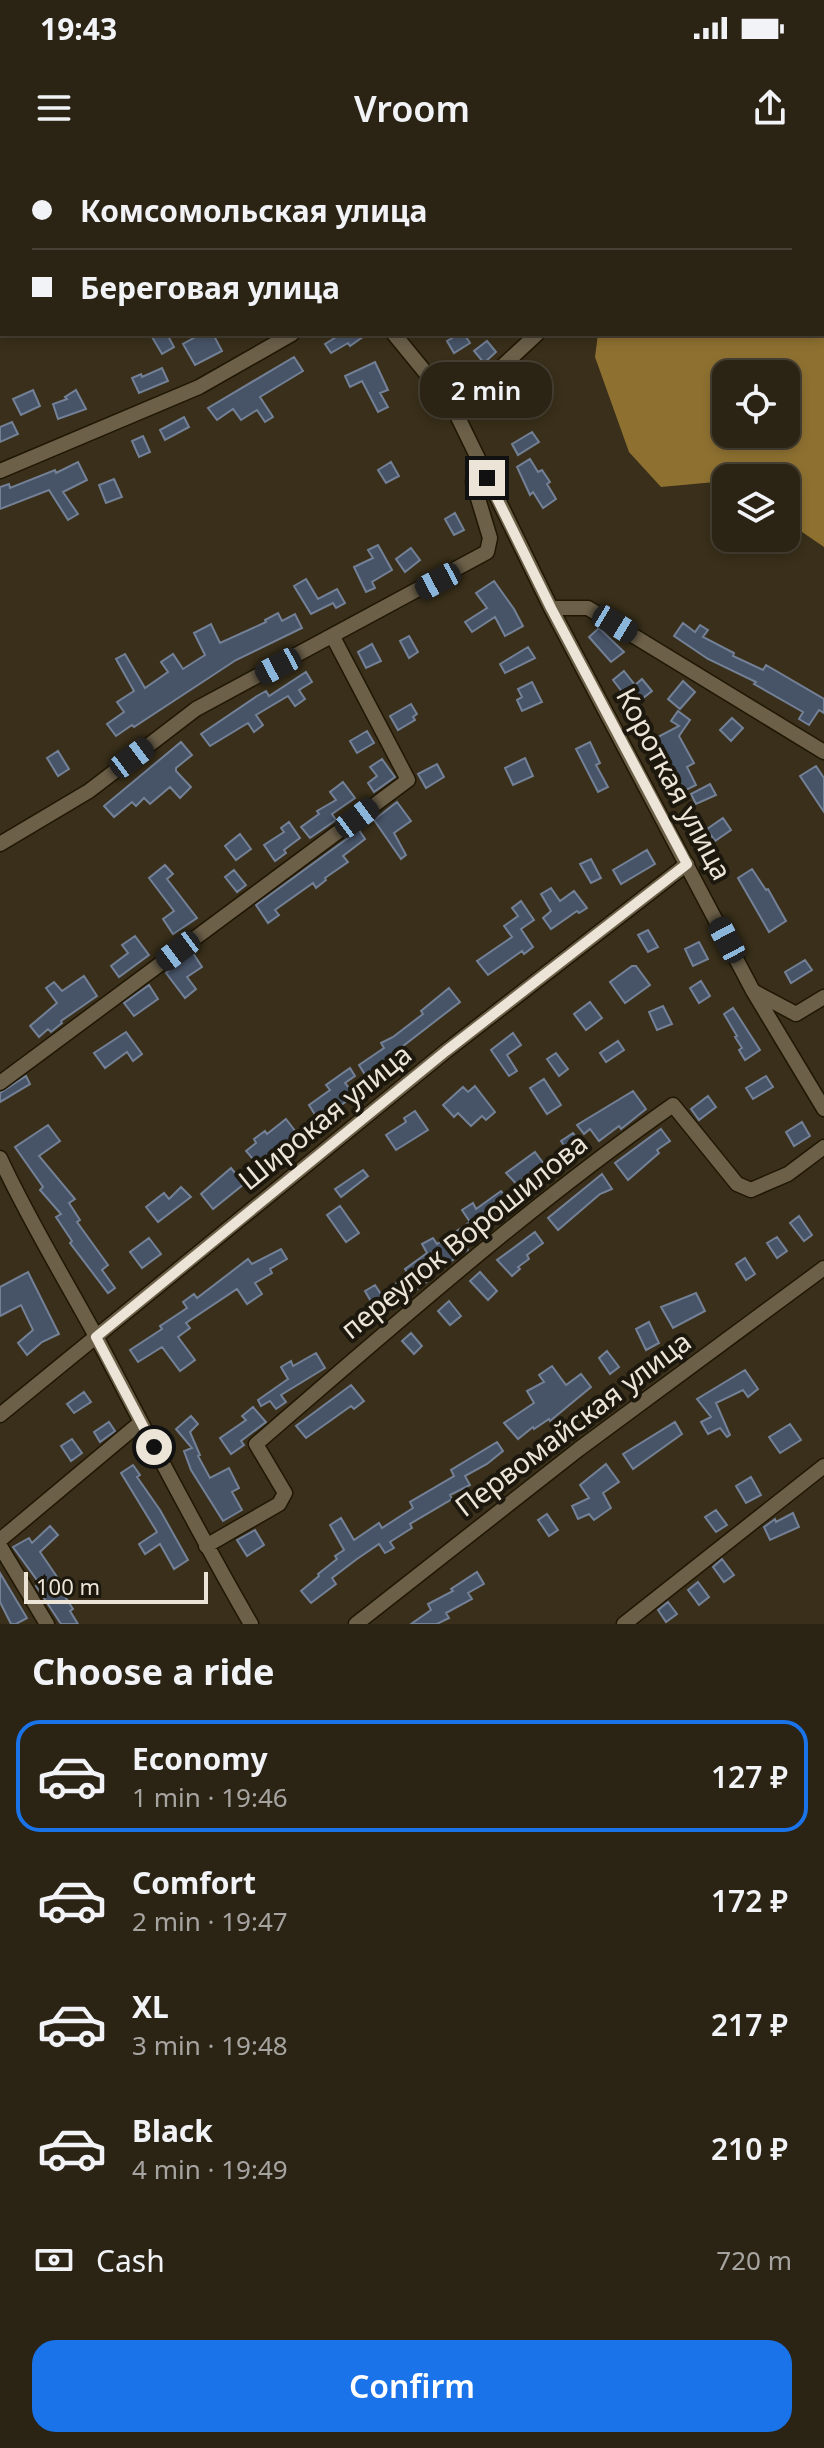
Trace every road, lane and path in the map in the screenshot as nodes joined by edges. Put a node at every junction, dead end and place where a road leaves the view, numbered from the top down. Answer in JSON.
{"nodes":[{"id":1,"x":288,"y":336,"type":"edge"},
{"id":2,"x":396,"y":336,"type":"edge"},
{"id":3,"x":535,"y":336,"type":"edge"},
{"id":4,"x":452,"y":405,"type":"junction"},
{"id":5,"x":476,"y":456,"type":"junction"},
{"id":6,"x":0,"y":471,"type":"edge"},
{"id":7,"x":551,"y":608,"type":"junction"},
{"id":8,"x":333,"y":637,"type":"junction"},
{"id":9,"x":824,"y":752,"type":"edge"},
{"id":10,"x":0,"y":844,"type":"edge"},
{"id":11,"x":687,"y":864,"type":"junction"},
{"id":12,"x":753,"y":991,"type":"junction"},
{"id":13,"x":824,"y":997,"type":"edge"},
{"id":14,"x":0,"y":1083,"type":"edge"},
{"id":15,"x":824,"y":1109,"type":"edge"},
{"id":16,"x":824,"y":1147,"type":"edge"},
{"id":17,"x":0,"y":1158,"type":"edge"},
{"id":18,"x":824,"y":1268,"type":"edge"},
{"id":19,"x":96,"y":1337,"type":"junction"},
{"id":20,"x":0,"y":1415,"type":"edge"},
{"id":21,"x":141,"y":1422,"type":"junction"},
{"id":22,"x":824,"y":1466,"type":"edge"},
{"id":23,"x":0,"y":1540,"type":"edge"},
{"id":24,"x":0,"y":1546,"type":"edge"},
{"id":25,"x":206,"y":1546,"type":"junction"},
{"id":26,"x":47,"y":1624,"type":"edge"},
{"id":27,"x":251,"y":1624,"type":"edge"},
{"id":28,"x":356,"y":1624,"type":"edge"},
{"id":29,"x":624,"y":1624,"type":"edge"}],
"edges":[{"from":1,"to":6,"type":"street"},
{"from":2,"to":4,"type":"street","name":"Короткая улица"},
{"from":3,"to":4,"type":"street"},
{"from":4,"to":5,"type":"street","name":"Короткая улица"},
{"from":5,"to":7,"type":"street","name":"Короткая улица"},
{"from":5,"to":8,"type":"street"},
{"from":7,"to":9,"type":"street"},
{"from":7,"to":11,"type":"street","name":"Короткая улица"},
{"from":8,"to":10,"type":"street"},
{"from":8,"to":14,"type":"street"},
{"from":11,"to":12,"type":"street","name":"Короткая улица"},
{"from":11,"to":19,"type":"street","name":"Широкая улица"},
{"from":12,"to":13,"type":"street"},
{"from":12,"to":15,"type":"street","name":"Короткая улица"},
{"from":16,"to":25,"type":"street","name":"переулок Ворошилова"},
{"from":17,"to":19,"type":"street"},
{"from":18,"to":28,"type":"street","name":"Первомайская улица"},
{"from":19,"to":20,"type":"street","name":"Широкая улица"},
{"from":19,"to":21,"type":"street"},
{"from":21,"to":23,"type":"street"},
{"from":21,"to":25,"type":"street"},
{"from":22,"to":29,"type":"street"},
{"from":24,"to":26,"type":"street"},
{"from":25,"to":27,"type":"street"}]}
